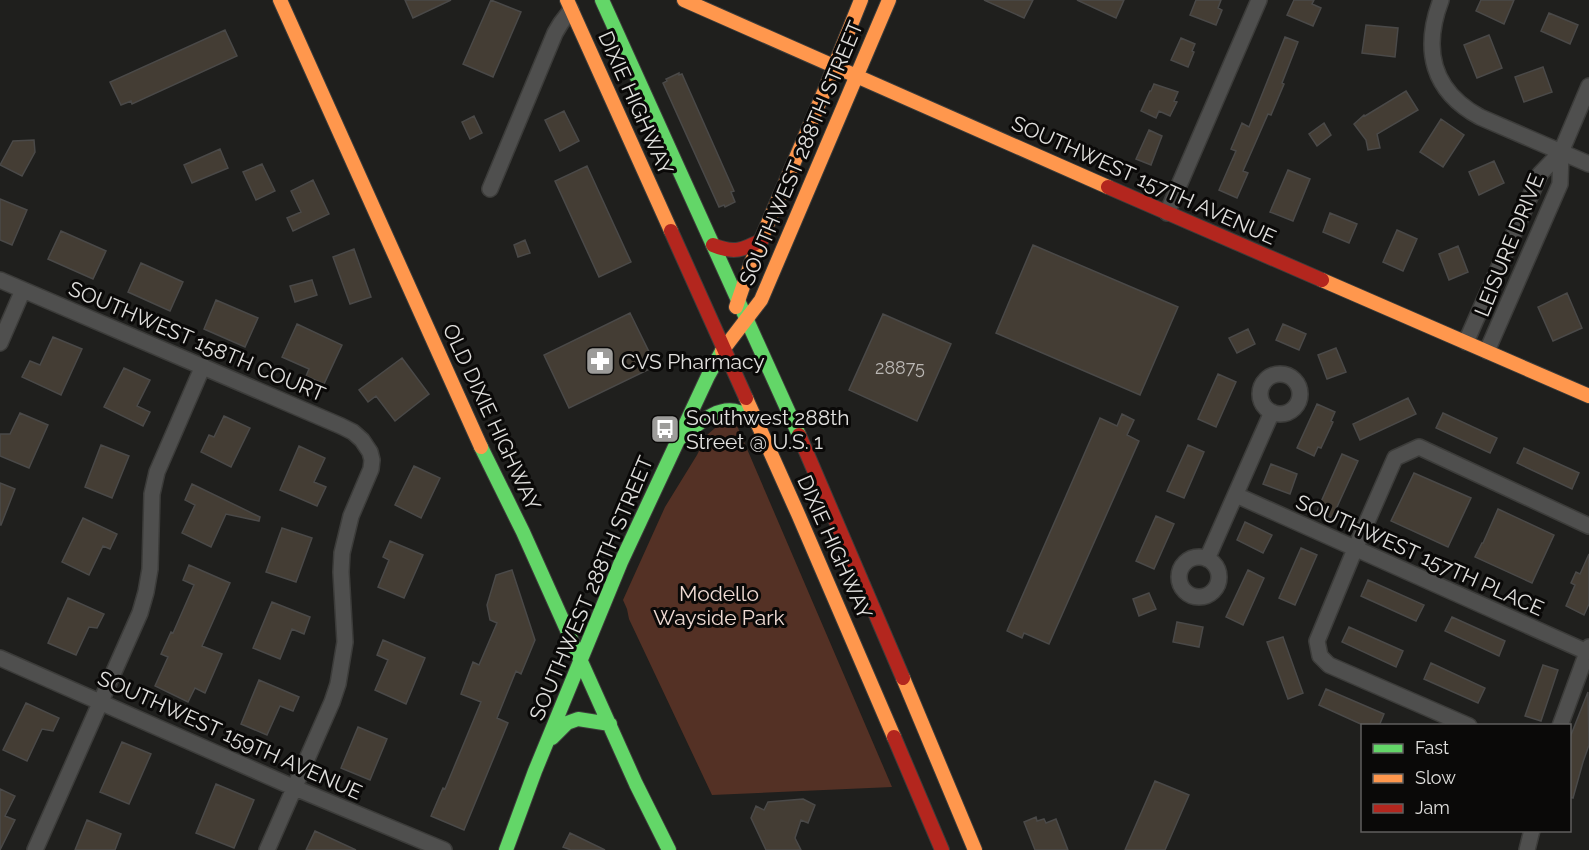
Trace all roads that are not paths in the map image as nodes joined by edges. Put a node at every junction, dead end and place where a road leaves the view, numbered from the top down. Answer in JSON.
{"nodes":[{"id":1,"x":280,"y":0,"type":"edge"},
{"id":2,"x":602,"y":0,"type":"edge"},
{"id":3,"x":684,"y":0,"type":"edge"},
{"id":4,"x":861,"y":0,"type":"edge"},
{"id":5,"x":889,"y":0,"type":"edge"},
{"id":6,"x":1259,"y":0,"type":"edge"},
{"id":7,"x":1441,"y":0,"type":"edge"},
{"id":8,"x":569,"y":5,"type":"edge"},
{"id":9,"x":833,"y":66,"type":"junction"},
{"id":10,"x":856,"y":76,"type":"junction"},
{"id":11,"x":1589,"y":86,"type":"edge"},
{"id":12,"x":1561,"y":152,"type":"junction"},
{"id":13,"x":1589,"y":164,"type":"edge"},
{"id":14,"x":490,"y":189,"type":"dead end"},
{"id":15,"x":1167,"y":213,"type":"junction"},
{"id":16,"x":762,"y":240,"type":"junction"},
{"id":17,"x":713,"y":245,"type":"junction"},
{"id":18,"x":0,"y":280,"type":"edge"},
{"id":19,"x":23,"y":290,"type":"junction"},
{"id":20,"x":738,"y":300,"type":"junction"},
{"id":21,"x":746,"y":318,"type":"junction"},
{"id":22,"x":1466,"y":342,"type":"junction"},
{"id":23,"x":0,"y":343,"type":"edge"},
{"id":24,"x":724,"y":348,"type":"junction"},
{"id":25,"x":1487,"y":351,"type":"junction"},
{"id":26,"x":203,"y":366,"type":"junction"},
{"id":27,"x":1589,"y":396,"type":"edge"},
{"id":28,"x":1272,"y":412,"type":"dead end"},
{"id":29,"x":756,"y":422,"type":"junction"},
{"id":30,"x":679,"y":439,"type":"junction"},
{"id":31,"x":1236,"y":495,"type":"junction"},
{"id":32,"x":1589,"y":526,"type":"edge"},
{"id":33,"x":1355,"y":549,"type":"junction"},
{"id":34,"x":818,"y":559,"type":"junction"},
{"id":35,"x":1207,"y":559,"type":"dead end"},
{"id":36,"x":855,"y":603,"type":"dead end"},
{"id":37,"x":1588,"y":649,"type":"edge"},
{"id":38,"x":0,"y":658,"type":"edge"},
{"id":39,"x":580,"y":658,"type":"junction"},
{"id":40,"x":899,"y":699,"type":"dead end"},
{"id":41,"x":100,"y":701,"type":"junction"},
{"id":42,"x":914,"y":704,"type":"junction"},
{"id":43,"x":610,"y":724,"type":"junction"},
{"id":44,"x":1464,"y":724,"type":"edge"},
{"id":45,"x":1561,"y":724,"type":"edge"},
{"id":46,"x":547,"y":742,"type":"junction"},
{"id":47,"x":295,"y":788,"type":"junction"},
{"id":48,"x":1532,"y":832,"type":"edge"},
{"id":49,"x":35,"y":850,"type":"edge"},
{"id":50,"x":267,"y":850,"type":"edge"},
{"id":51,"x":444,"y":850,"type":"edge"},
{"id":52,"x":506,"y":850,"type":"edge"},
{"id":53,"x":669,"y":850,"type":"edge"},
{"id":54,"x":942,"y":850,"type":"edge"},
{"id":55,"x":975,"y":850,"type":"edge"},
{"id":56,"x":1527,"y":850,"type":"edge"}],
"edges":[{"from":1,"to":39,"type":"main road","name":"OLD DIXIE HIGHWAY"},
{"from":2,"to":17,"type":"main road","name":"DIXIE HIGHWAY"},
{"from":3,"to":9,"type":"main road","name":"SOUTHWEST 157TH AVENUE"},
{"from":4,"to":9,"type":"main road","name":"SOUTHWEST 288TH STREET"},
{"from":5,"to":10,"type":"main road","name":"SOUTHWEST 288TH STREET"},
{"from":6,"to":15,"type":"street"},
{"from":7,"to":12,"type":"street"},
{"from":8,"to":14,"type":"street"},
{"from":8,"to":24,"type":"main road","name":"DIXIE HIGHWAY"},
{"from":9,"to":10,"type":"main road","name":"SOUTHWEST 157TH AVENUE"},
{"from":9,"to":16,"type":"main road","name":"SOUTHWEST 288TH STREET"},
{"from":10,"to":15,"type":"main road","name":"SOUTHWEST 157TH AVENUE"},
{"from":10,"to":21,"type":"main road","name":"SOUTHWEST 288TH STREET"},
{"from":11,"to":12,"type":"street","name":"LEISURE DRIVE"},
{"from":12,"to":13,"type":"street"},
{"from":12,"to":22,"type":"street","name":"LEISURE DRIVE"},
{"from":12,"to":25,"type":"street","name":"LEISURE DRIVE"},
{"from":15,"to":22,"type":"main road","name":"SOUTHWEST 157TH AVENUE"},
{"from":16,"to":17,"type":"main road"},
{"from":16,"to":20,"type":"main road","name":"SOUTHWEST 288TH STREET"},
{"from":17,"to":20,"type":"main road","name":"DIXIE HIGHWAY"},
{"from":18,"to":19,"type":"street","name":"SOUTHWEST 158TH COURT"},
{"from":19,"to":23,"type":"street"},
{"from":19,"to":26,"type":"street","name":"SOUTHWEST 158TH COURT"},
{"from":20,"to":21,"type":"main road","name":"DIXIE HIGHWAY"},
{"from":20,"to":24,"type":"main road","name":"SOUTHWEST 288TH STREET"},
{"from":21,"to":24,"type":"main road","name":"SOUTHWEST 288TH STREET"},
{"from":21,"to":42,"type":"main road","name":"DIXIE HIGHWAY"},
{"from":22,"to":25,"type":"main road","name":"SOUTHWEST 157TH AVENUE"},
{"from":24,"to":29,"type":"main road","name":"DIXIE HIGHWAY"},
{"from":24,"to":30,"type":"main road","name":"SOUTHWEST 288TH STREET"},
{"from":25,"to":27,"type":"main road","name":"SOUTHWEST 157TH AVENUE"},
{"from":26,"to":41,"type":"street"},
{"from":26,"to":47,"type":"street","name":"SOUTHWEST 158TH COURT"},
{"from":28,"to":31,"type":"street"},
{"from":29,"to":30,"type":"main road"},
{"from":29,"to":34,"type":"main road","name":"DIXIE HIGHWAY"},
{"from":30,"to":39,"type":"main road","name":"SOUTHWEST 288TH STREET"},
{"from":31,"to":33,"type":"street","name":"SOUTHWEST 157TH PLACE"},
{"from":31,"to":35,"type":"street"},
{"from":32,"to":33,"type":"street"},
{"from":33,"to":37,"type":"street","name":"SOUTHWEST 157TH PLACE"},
{"from":33,"to":44,"type":"street"},
{"from":34,"to":36,"type":"main road"},
{"from":34,"to":54,"type":"main road","name":"DIXIE HIGHWAY"},
{"from":37,"to":45,"type":"street"},
{"from":38,"to":41,"type":"street","name":"SOUTHWEST 159TH AVENUE"},
{"from":39,"to":43,"type":"main road","name":"OLD DIXIE HIGHWAY"},
{"from":39,"to":46,"type":"main road","name":"SOUTHWEST 288TH STREET"},
{"from":40,"to":42,"type":"main road"},
{"from":41,"to":47,"type":"street","name":"SOUTHWEST 159TH AVENUE"},
{"from":41,"to":49,"type":"street"},
{"from":42,"to":55,"type":"main road","name":"DIXIE HIGHWAY"},
{"from":43,"to":46,"type":"main road"},
{"from":43,"to":53,"type":"main road","name":"OLD DIXIE HIGHWAY"},
{"from":46,"to":52,"type":"main road","name":"SOUTHWEST 288TH STREET"},
{"from":47,"to":50,"type":"street"},
{"from":47,"to":51,"type":"street","name":"SOUTHWEST 159TH AVENUE"},
{"from":48,"to":56,"type":"street"}]}
